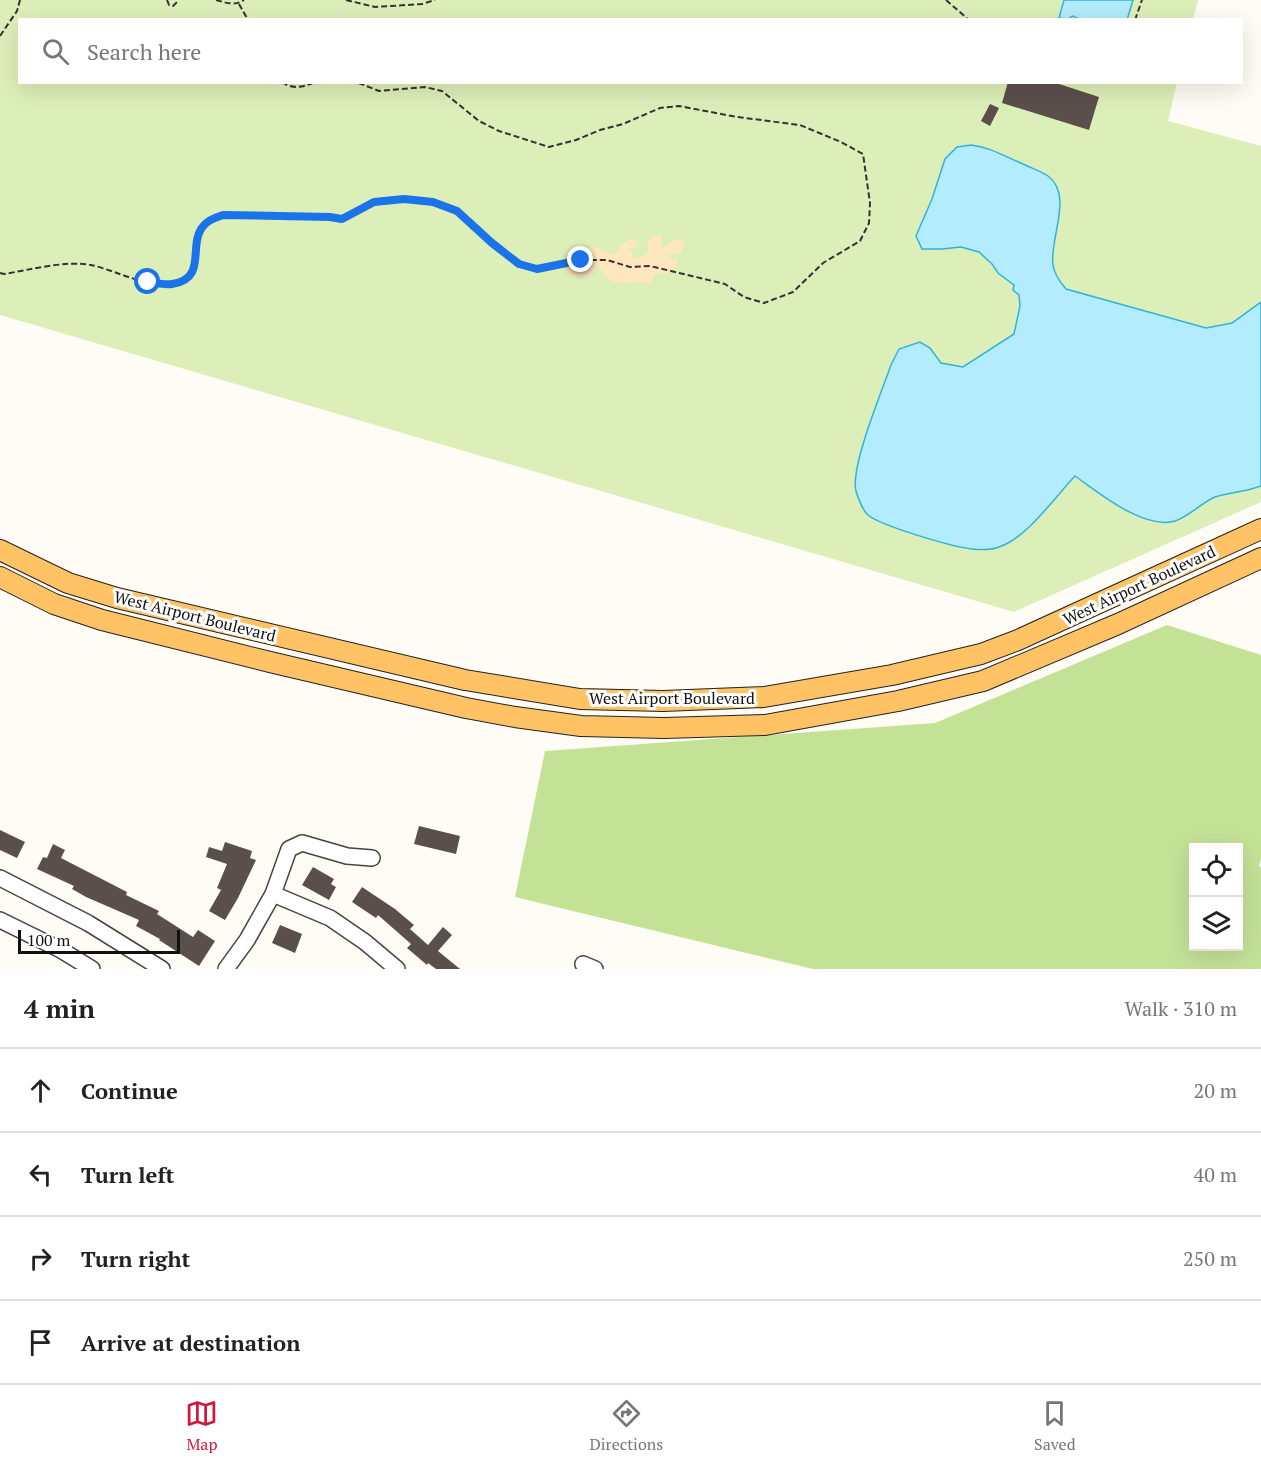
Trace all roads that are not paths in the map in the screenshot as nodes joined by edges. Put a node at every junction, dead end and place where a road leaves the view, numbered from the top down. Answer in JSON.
{"nodes":[{"id":1,"x":1261,"y":529,"type":"edge"},
{"id":2,"x":0,"y":550,"type":"edge"},
{"id":3,"x":1261,"y":558,"type":"edge"},
{"id":4,"x":0,"y":577,"type":"edge"},
{"id":5,"x":1109,"y":599,"type":"junction"},
{"id":6,"x":1118,"y":624,"type":"junction"},
{"id":7,"x":276,"y":636,"type":"junction"},
{"id":8,"x":270,"y":662,"type":"junction"},
{"id":9,"x":892,"y":675,"type":"junction"},
{"id":10,"x":663,"y":701,"type":"junction"},
{"id":11,"x":898,"y":701,"type":"junction"},
{"id":12,"x":664,"y":728,"type":"junction"},
{"id":13,"x":372,"y":858,"type":"dead end"},
{"id":14,"x":0,"y":878,"type":"edge"},
{"id":15,"x":273,"y":894,"type":"junction"},
{"id":16,"x":0,"y":920,"type":"edge"},
{"id":17,"x":92,"y":969,"type":"edge"},
{"id":18,"x":162,"y":969,"type":"edge"},
{"id":19,"x":226,"y":969,"type":"edge"},
{"id":20,"x":397,"y":969,"type":"edge"}],
"edges":[{"from":1,"to":5,"type":"main road","name":"West Airport Boulevard"},
{"from":2,"to":7,"type":"main road","name":"West Airport Boulevard"},
{"from":3,"to":6,"type":"main road","name":"West Airport Boulevard"},
{"from":4,"to":8,"type":"main road","name":"West Airport Boulevard"},
{"from":5,"to":6,"type":"main road"},
{"from":5,"to":9,"type":"main road","name":"West Airport Boulevard"},
{"from":6,"to":11,"type":"main road","name":"West Airport Boulevard"},
{"from":7,"to":8,"type":"main road"},
{"from":7,"to":10,"type":"main road","name":"West Airport Boulevard"},
{"from":8,"to":12,"type":"main road","name":"West Airport Boulevard"},
{"from":9,"to":10,"type":"main road","name":"West Airport Boulevard"},
{"from":9,"to":11,"type":"main road"},
{"from":10,"to":12,"type":"main road"},
{"from":11,"to":12,"type":"main road","name":"West Airport Boulevard"},
{"from":13,"to":15,"type":"street"},
{"from":14,"to":18,"type":"street"},
{"from":15,"to":19,"type":"street"},
{"from":15,"to":20,"type":"street"},
{"from":16,"to":17,"type":"street"}]}
